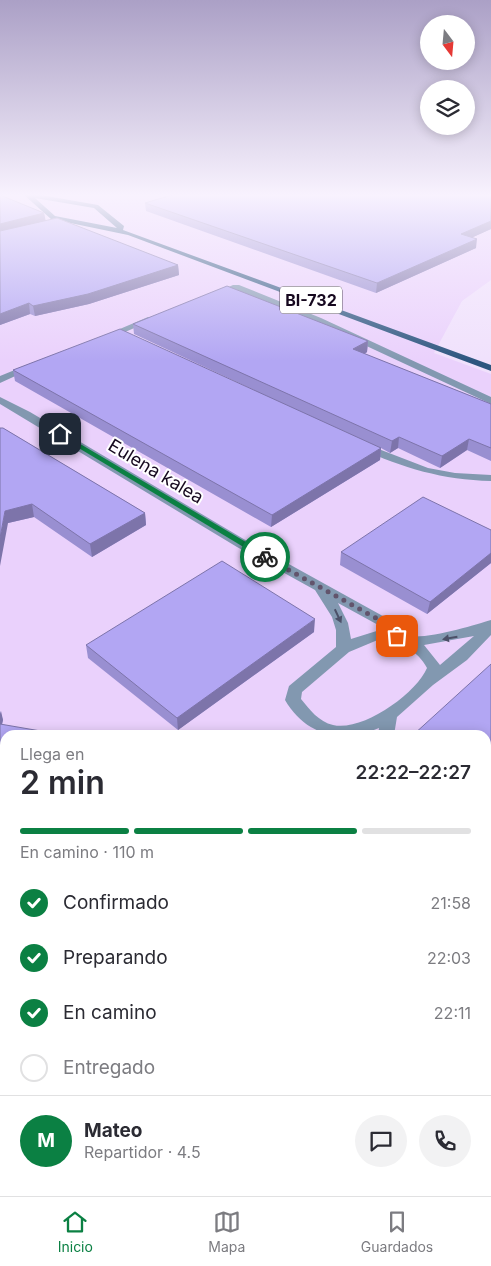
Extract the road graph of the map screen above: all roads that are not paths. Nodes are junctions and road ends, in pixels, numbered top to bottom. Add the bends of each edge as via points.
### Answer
1 (175, 250) edge
2 (209, 297) edge
3 (163, 314) edge
4 (117, 332) junction
5 (131, 338) edge
6 (99, 339) edge
7 (36, 365) edge
8 (491, 368) edge
9 (3, 378) edge
10 (0, 400) edge
11 (491, 401) edge
12 (0, 410) edge
13 (26, 414) junction
14 (355, 442) edge
15 (491, 478) edge
16 (320, 588) junction
17 (491, 625) edge
18 (403, 639) junction
19 (342, 648) junction
20 (430, 680) junction
21 (389, 716) junction
22 (326, 730) edge
23 (361, 730) edge
24 (387, 730) edge

1 - 8 main road, BI-732
2 - 11 street via 236,287 318,320
3 - 4 street
4 - 5 street
4 - 6 street
7 - 9 street
10 - 13 street, Eulena kalea
12 - 13 street, Eulena kalea
13 - 16 street, Eulena kalea
14 - 15 street via 431,474
16 - 18 street, Eulena kalea via 385,623
16 -> 19 street via 339,614 344,631
17 -> 18 street via 446,639
17 - 20 street via 455,662
18 - 19 street via 380,634
18 - 20 street, Eulena kalea via 427,654 434,668
19 - 22 street via 292,694 306,718
20 - 21 street
21 - 23 street
21 - 24 street

